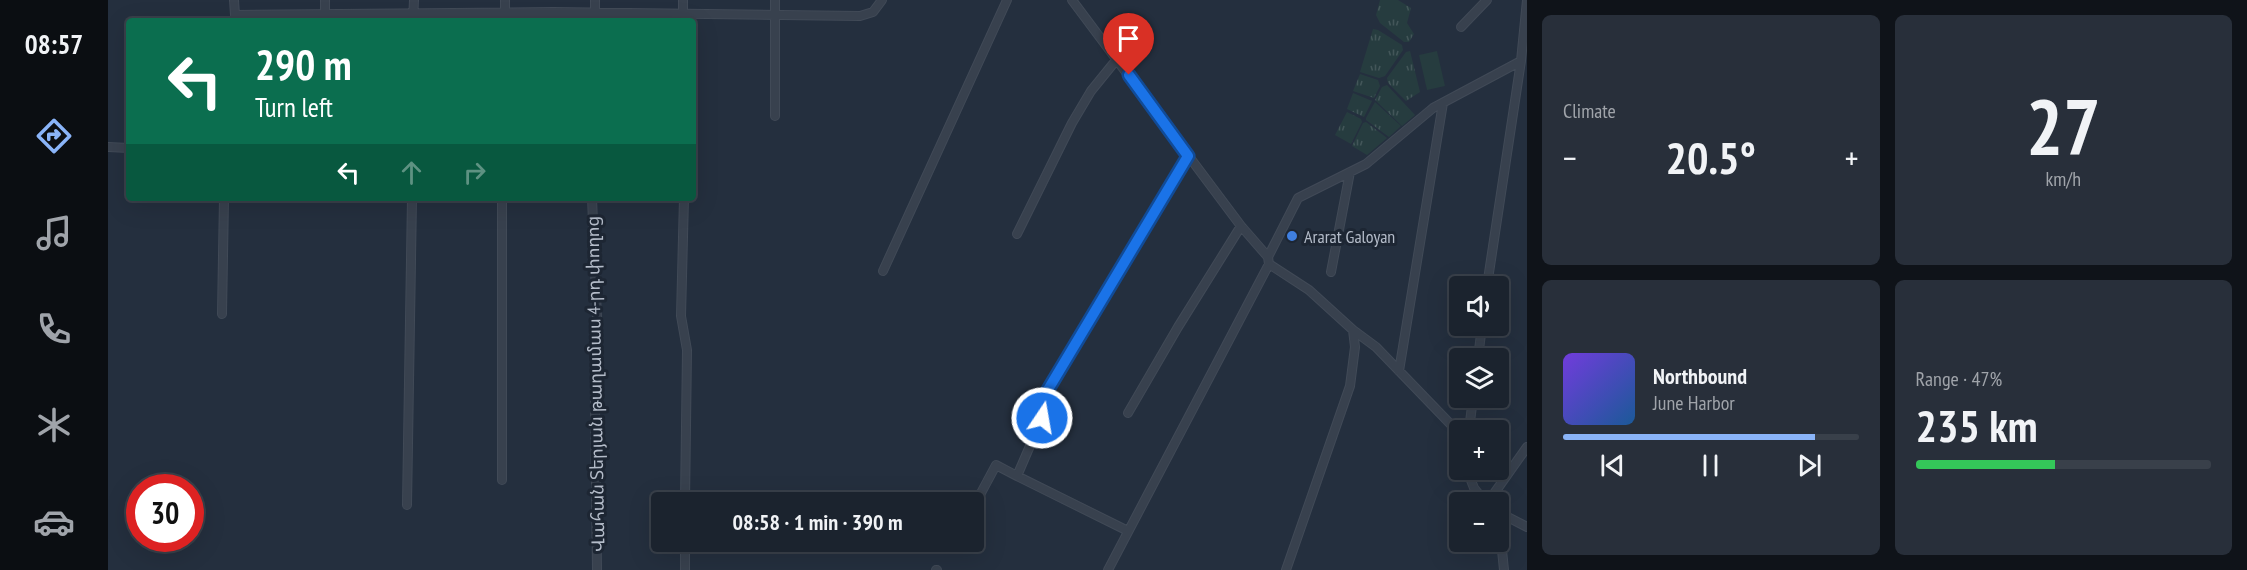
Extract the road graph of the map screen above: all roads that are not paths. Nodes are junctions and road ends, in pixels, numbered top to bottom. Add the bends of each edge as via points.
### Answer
1 (234, 0) edge
2 (325, 0) edge
3 (414, 0) edge
4 (506, 0) edge
5 (595, 0) edge
6 (683, 0) edge
7 (775, 0) edge
8 (882, 0) edge
9 (1007, 0) edge
10 (1072, 0) edge
11 (1487, 0) edge
12 (1527, 0) edge
13 (1527, 12) edge
14 (775, 16) junction
15 (242, 17) edge
16 (325, 17) edge
17 (413, 17) edge
18 (505, 17) edge
19 (595, 17) edge
20 (683, 17) edge
21 (1461, 27) dead end
22 (1117, 59) junction
23 (1521, 60) junction
24 (1443, 103) junction
25 (775, 116) dead end
26 (108, 147) edge
27 (126, 148) edge
28 (1188, 156) junction
29 (1350, 172) junction
30 (224, 201) edge
31 (411, 201) edge
32 (502, 201) edge
33 (592, 201) edge
34 (684, 201) edge
35 (1241, 226) junction
36 (1017, 234) dead end
37 (1268, 260) junction
38 (884, 271) dead end
39 (1331, 272) dead end
40 (1489, 276) edge
41 (222, 314) dead end
42 (1353, 330) junction
43 (1399, 371) junction
44 (1128, 413) dead end
45 (1449, 423) edge
46 (1527, 447) edge
47 (1017, 476) junction
48 (501, 480) dead end
49 (685, 492) edge
50 (982, 492) edge
51 (1493, 492) edge
52 (407, 505) dead end
53 (1509, 518) edge
54 (1527, 527) edge
55 (1128, 531) junction
56 (685, 552) edge
57 (1502, 552) edge
58 (597, 570) edge
59 (685, 570) edge
60 (1108, 570) edge
61 (1286, 570) edge
62 (1504, 570) edge

1 - 15 street
2 - 16 street
3 - 17 street
4 - 18 street
5 - 19 street
6 - 20 street
7 - 14 street
8 - 14 street via 873,12 860,16
9 - 38 street
10 - 22 street
11 - 21 street
12 - 13 street
13 - 23 street
14 - 20 street
14 - 25 street
15 - 16 street
16 - 17 street
17 - 18 street
18 - 19 street
19 - 20 street
22 - 28 street
22 - 36 street via 1072,123
23 - 24 street
23 - 40 street
24 - 29 street via 1366,164
24 - 43 street
26 - 27 street
28 - 35 street
28 - 47 street via 1043,398 1042,418
29 - 37 street via 1298,198
29 - 39 street
30 - 41 street
31 - 52 street
32 - 48 street
33 - 58 street, Վահան Տերյան թաղամաս 4-րդ փողոց via 597,318
34 - 49 street via 681,316 687,350
35 - 37 street
35 - 44 street
37 - 42 street
37 - 55 street
42 - 43 street
42 - 61 street via 1350,386
43 - 45 street
46 - 51 street
47 - 50 street via 996,465
47 - 55 street
53 - 54 street
55 - 60 street
56 - 59 street
57 - 62 street

